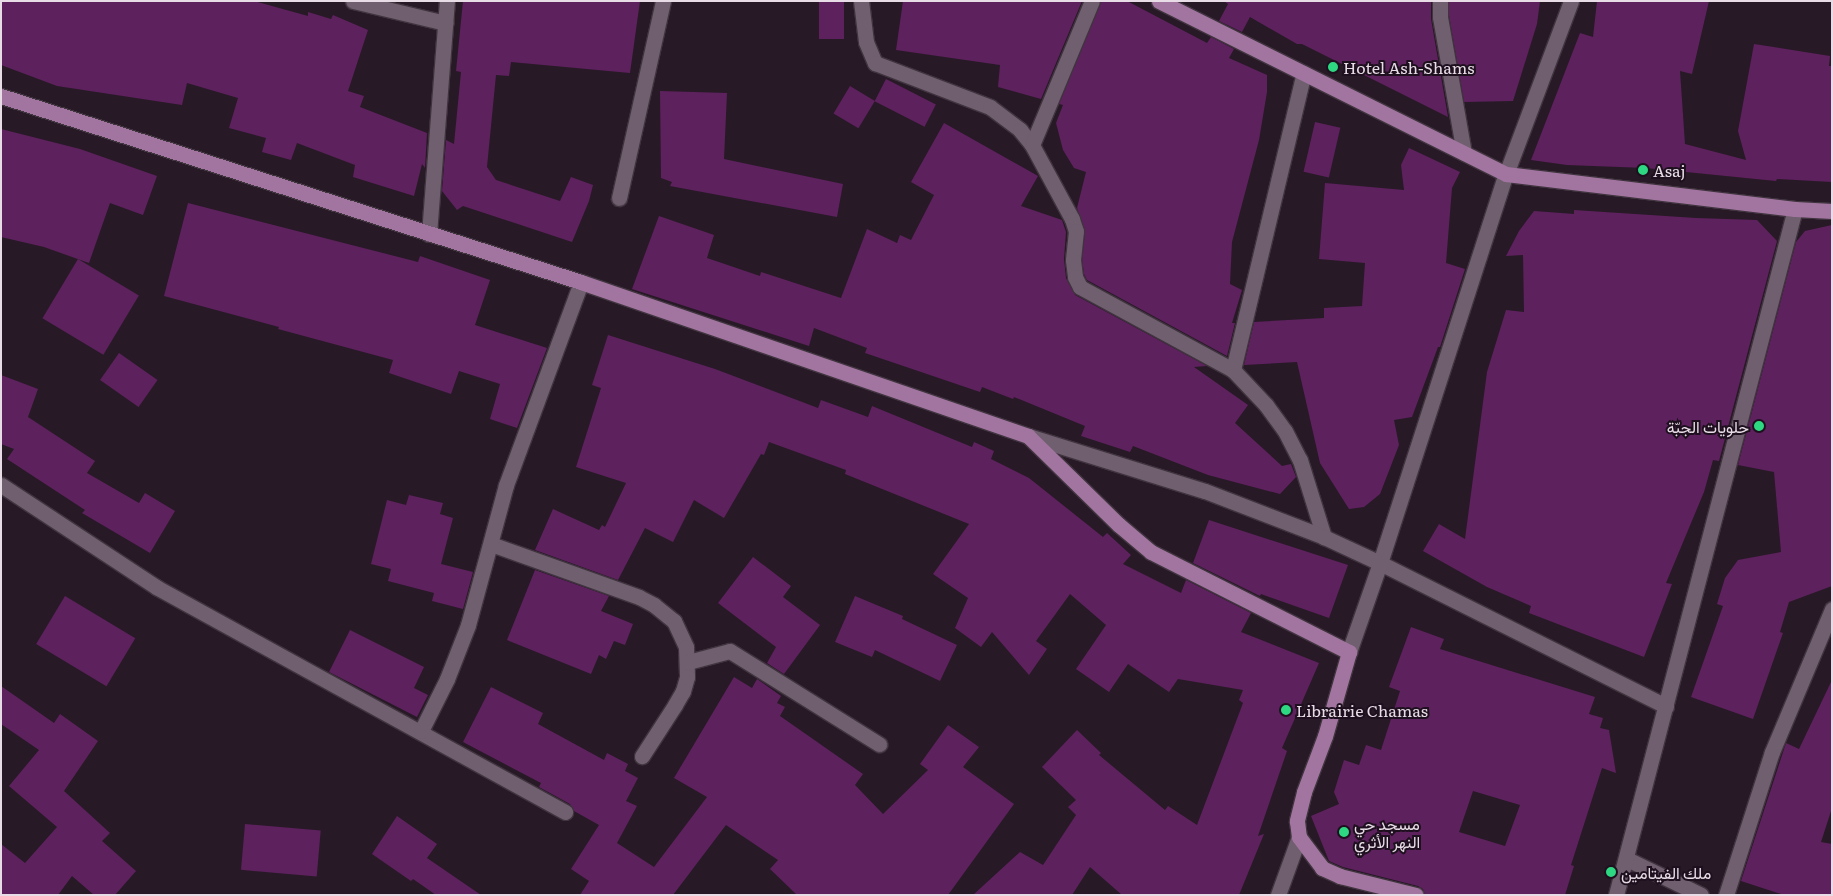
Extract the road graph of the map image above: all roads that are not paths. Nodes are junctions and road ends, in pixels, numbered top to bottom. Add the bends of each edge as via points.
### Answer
1 (353, 1) edge
2 (447, 1) edge
3 (663, 1) edge
4 (861, 1) edge
5 (1092, 1) edge
6 (1159, 1) edge
7 (1440, 1) edge
8 (1572, 1) edge
9 (446, 23) junction
10 (1304, 73) junction
11 (1, 96) edge
12 (1032, 145) junction
13 (1464, 153) junction
14 (1506, 174) junction
15 (618, 198) dead end
16 (1795, 209) junction
17 (1832, 211) edge
18 (429, 234) junction
19 (580, 282) junction
20 (1233, 370) junction
21 (1028, 436) junction
22 (1, 484) edge
23 (1324, 537) junction
24 (491, 544) junction
25 (1380, 563) junction
26 (1832, 609) edge
27 (1349, 652) junction
28 (688, 662) junction
29 (1666, 706) junction
30 (422, 731) junction
31 (879, 744) dead end
32 (642, 756) dead end
33 (565, 812) dead end
34 (1299, 837) junction
35 (1627, 859) junction
36 (1278, 895) edge
37 (1416, 895) edge
38 (1616, 895) edge
39 (1701, 895) edge
40 (1726, 895) edge

1 - 9 street
2 - 9 street
3 - 15 street
4 - 12 street via 866,42 876,62 990,107 1020,130
5 - 12 street
6 - 10 main road
7 - 13 street
8 - 14 street
9 - 18 street
10 - 13 main road
10 - 20 street
11 - 18 main road
12 - 20 street via 1076,231 1073,260 1080,287
13 - 14 main road
14 - 16 main road
14 - 25 street
16 - 17 main road
16 - 29 street
18 - 19 main road
19 - 21 main road
19 - 24 street via 506,485
20 - 23 street via 1285,431 1300,460
21 - 23 street via 1204,491
21 - 27 main road via 1151,552
22 - 30 street via 156,587
23 - 25 street
24 - 28 street via 654,604 674,621 681,632
24 - 30 street via 468,625
25 - 27 street
25 - 29 street
26 - 40 street via 1772,752
27 - 34 main road via 1325,736 1304,792 1297,821
28 - 31 street via 730,651
28 - 32 street via 683,692
29 - 35 street
30 - 33 street
34 - 36 street
34 - 37 main road via 1322,868 1340,876
35 - 38 street
35 - 39 street

